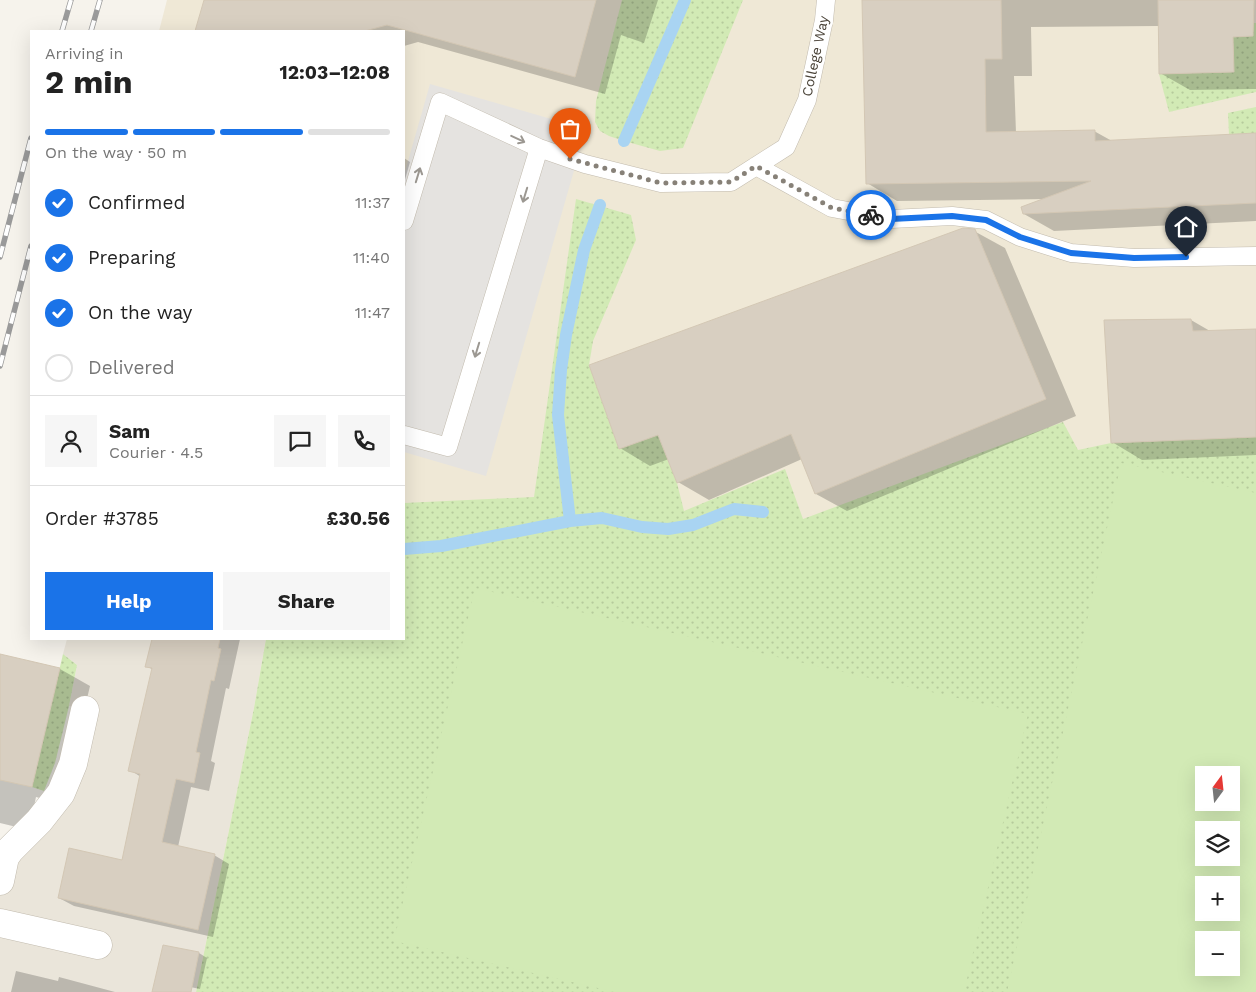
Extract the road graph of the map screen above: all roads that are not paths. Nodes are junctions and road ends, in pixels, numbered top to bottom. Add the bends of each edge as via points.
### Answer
1 (826, 0) edge
2 (539, 148) junction
3 (756, 166) junction
4 (405, 218) edge
5 (1256, 256) edge
6 (405, 435) edge
7 (85, 710) dead end
8 (0, 881) edge
9 (0, 923) edge
10 (98, 945) dead end

1 - 3 lane, College Way via 807,100 786,147
2 - 3 lane, College Way via 585,164 661,183 731,182
4 -> 2 lane, College Way via 440,102
2 -> 6 lane via 448,447
3 - 5 lane via 832,208 891,219 952,216 986,220 1020,237 1071,253 1134,258
7 - 8 street via 73,764 60,794 5,857
9 - 10 street

